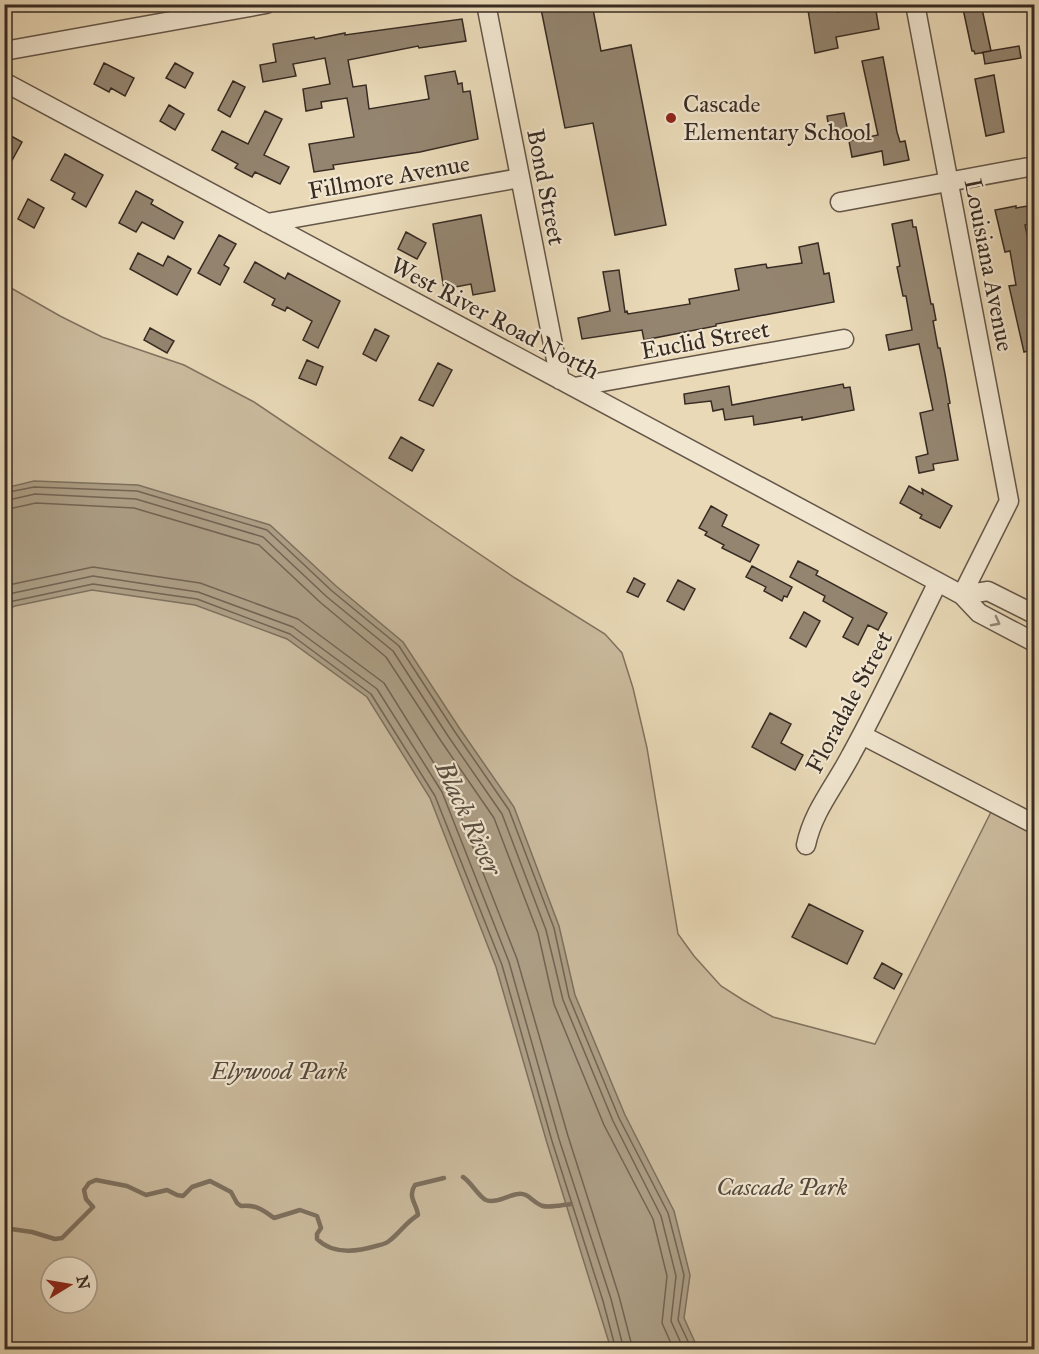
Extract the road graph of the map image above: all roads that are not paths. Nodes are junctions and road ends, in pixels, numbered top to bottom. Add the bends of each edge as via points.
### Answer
1 (266, 4) edge
2 (486, 4) edge
3 (915, 4) edge
4 (4, 51) edge
5 (4, 82) edge
6 (1035, 166) edge
7 (520, 178) junction
8 (949, 182) junction
9 (840, 202) dead end
10 (267, 223) junction
11 (844, 339) dead end
12 (567, 384) junction
13 (939, 582) junction
14 (962, 595) junction
15 (1035, 614) edge
16 (1035, 642) edge
17 (862, 735) junction
18 (1035, 824) edge
19 (806, 845) dead end

1 - 4 street
2 - 7 street, Bond Street
3 - 8 street, Louisiana Avenue
5 - 10 street, West River Road North
6 - 8 street
7 - 10 street, Fillmore Avenue
7 - 12 street, Bond Street
8 - 9 street
8 - 14 street, Louisiana Avenue via 1009,501
10 - 12 street, West River Road North
11 - 12 street, Euclid Street
12 - 13 street, West River Road North
13 - 14 street, West River Road North
13 - 17 street, Floradale Street
14 - 15 street via 988,591
14 -> 16 street, West River Road North via 979,613
17 - 18 street
17 - 19 street, Floradale Street via 816,815

